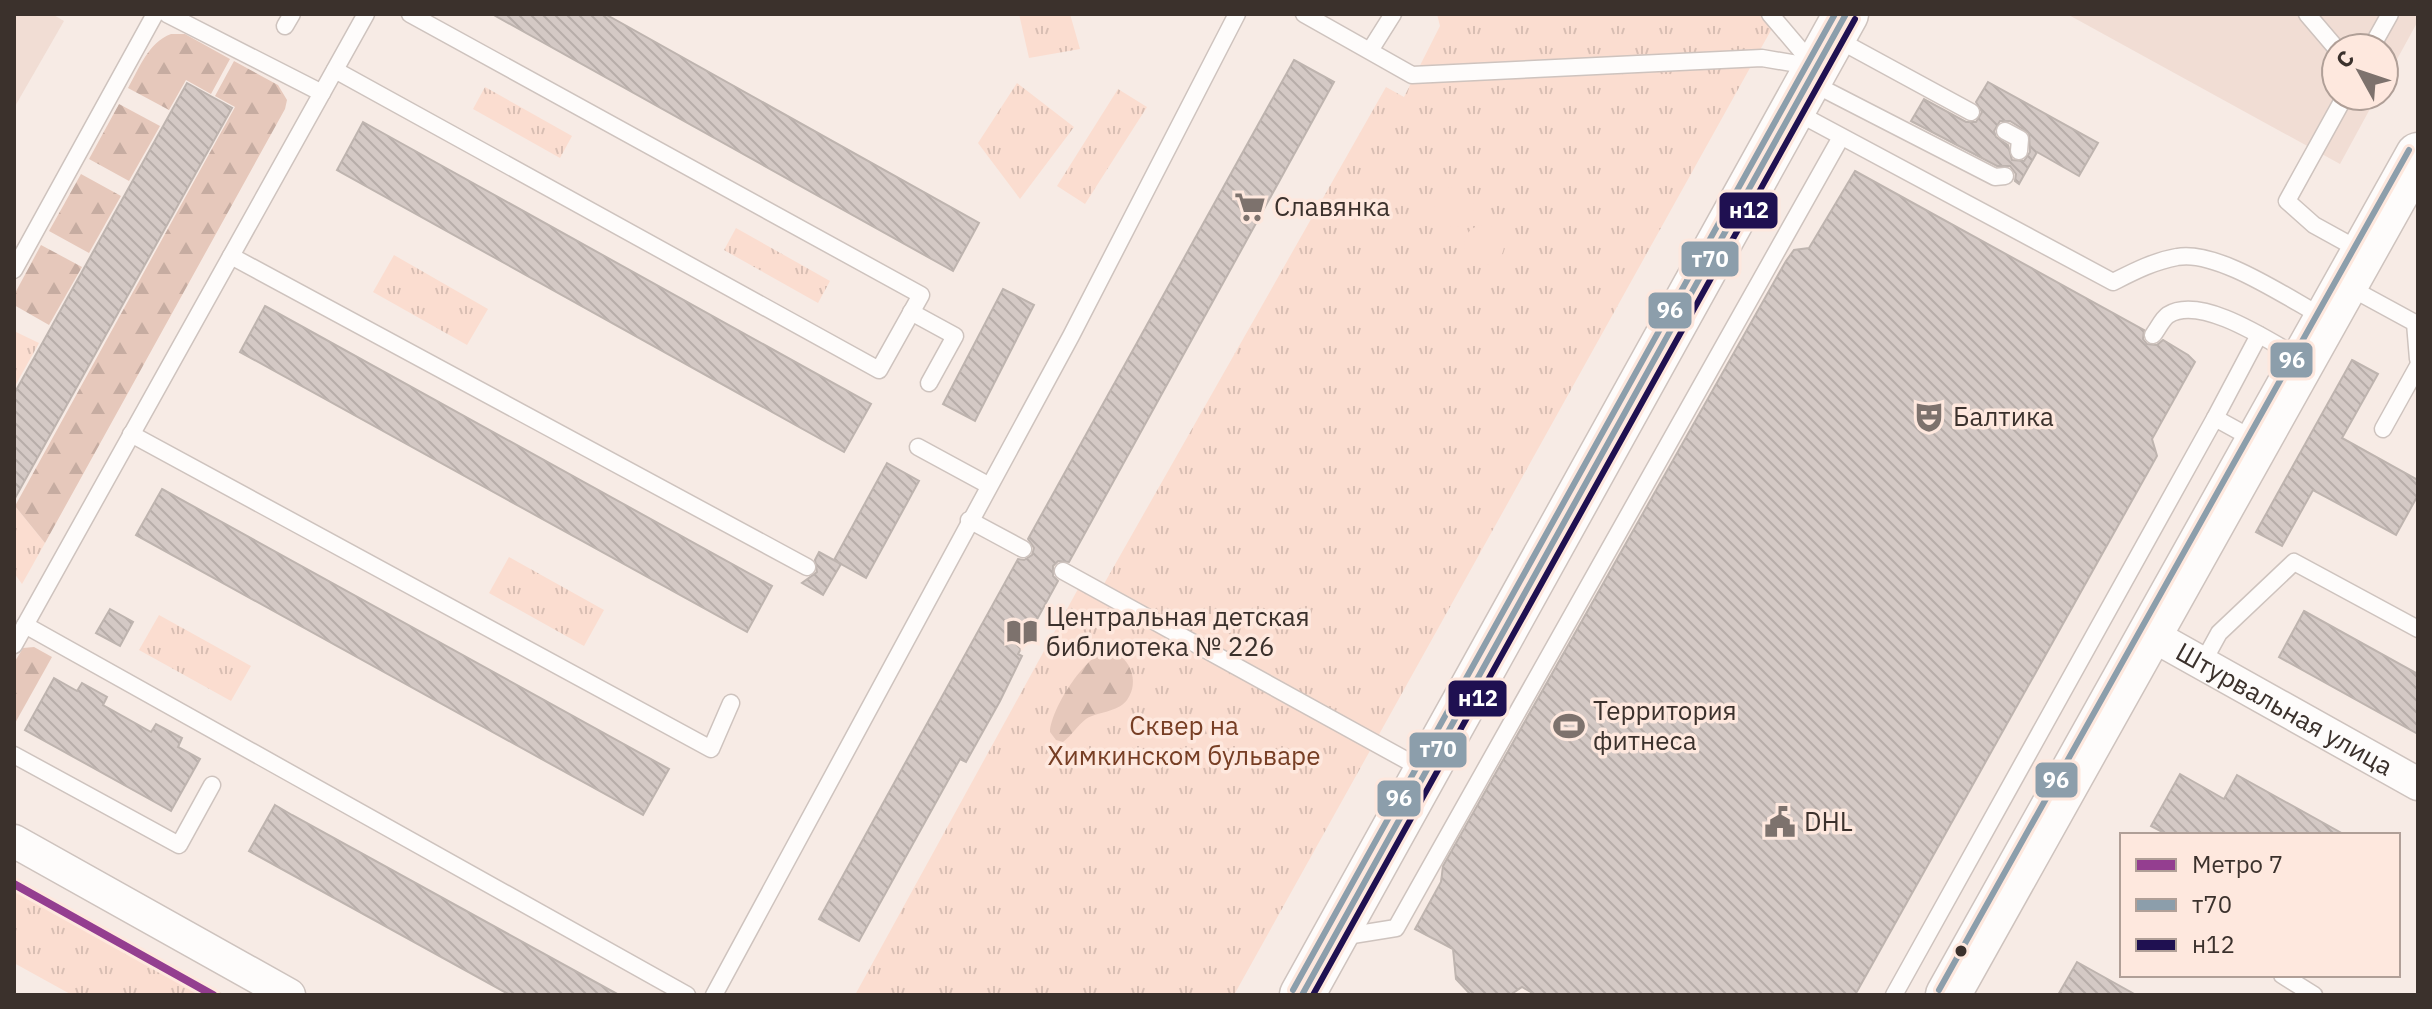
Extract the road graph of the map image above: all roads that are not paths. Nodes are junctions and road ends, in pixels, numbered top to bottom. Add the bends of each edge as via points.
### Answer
1 (155, 14) edge
2 (167, 14) edge
3 (366, 14) edge
4 (410, 14) edge
5 (1237, 14) edge
6 (1304, 14) edge
7 (1393, 14) edge
8 (1770, 14) edge
9 (2307, 14) edge
10 (2390, 14) edge
11 (2322, 32) edge
12 (2380, 32) edge
13 (1371, 49) junction
14 (1820, 62) edge
15 (335, 70) junction
16 (322, 93) junction
17 (1971, 112) dead end
18 (2336, 112) edge
19 (2005, 131) dead end
20 (1840, 139) junction
21 (2019, 151) dead end
22 (2418, 155) edge
23 (2005, 176) dead end
24 (231, 256) junction
25 (14, 270) edge
26 (2345, 286) junction
27 (911, 312) junction
28 (2153, 335) dead end
29 (2259, 335) junction
30 (2418, 359) edge
31 (2304, 360) junction
32 (2418, 366) edge
33 (929, 383) dead end
34 (2215, 418) junction
35 (2383, 429) dead end
36 (131, 434) junction
37 (2258, 441) junction
38 (918, 447) dead end
39 (988, 485) junction
40 (969, 520) junction
41 (1023, 549) dead end
42 (807, 567) dead end
43 (1063, 571) dead end
44 (25, 625) junction
45 (2418, 629) edge
46 (2150, 634) junction
47 (14, 645) edge
48 (2202, 664) junction
49 (731, 703) dead end
50 (14, 755) edge
51 (1426, 771) junction
52 (2418, 784) edge
53 (212, 785) dead end
54 (14, 841) edge
55 (1333, 938) junction
56 (2285, 977) edge
57 (289, 995) edge
58 (687, 995) edge
59 (714, 995) edge
60 (1302, 995) edge
61 (1894, 995) edge
62 (1948, 995) edge
63 (2314, 995) edge

1 - 25 lane
2 - 16 lane
3 - 15 lane
4 - 27 lane via 921,295
5 - 39 lane
6 - 13 lane
7 - 13 lane
8 - 14 lane
9 - 11 lane
10 - 12 lane
13 - 14 lane via 1412,75 1762,58
14 - 17 lane
14 - 20 lane
14 - 23 lane via 1995,177
14 - 51 main road
15 - 16 lane
15 - 27 lane via 879,370
16 - 24 lane
18 - 26 lane via 2287,201 2314,225
19 - 21 lane via 2020,139
20 - 26 lane via 2113,282 2180,256
20 - 55 lane via 1396,928
22 - 26 main road
24 - 36 lane
24 - 42 lane
26 - 30 lane via 2415,323
26 - 31 main road
27 - 33 lane via 955,336
28 - 29 lane via 2167,316 2185,309 2205,310
29 - 31 lane
29 - 34 lane
31 - 37 main road
32 - 35 lane
34 - 37 lane
34 - 61 lane
36 - 44 lane
36 - 49 lane via 711,749
37 - 46 main road
38 - 39 lane
39 - 40 lane
40 - 41 lane
40 - 59 lane
43 - 51 lane
44 - 47 lane
44 - 58 lane
45 - 48 lane via 2294,562 2219,633
46 - 48 street, Штурвальная улица
46 - 62 main road
48 - 52 street, Штурвальная улица
50 - 53 lane via 179,845
51 - 55 main road
54 - 57 street
55 - 60 main road
56 - 63 lane

